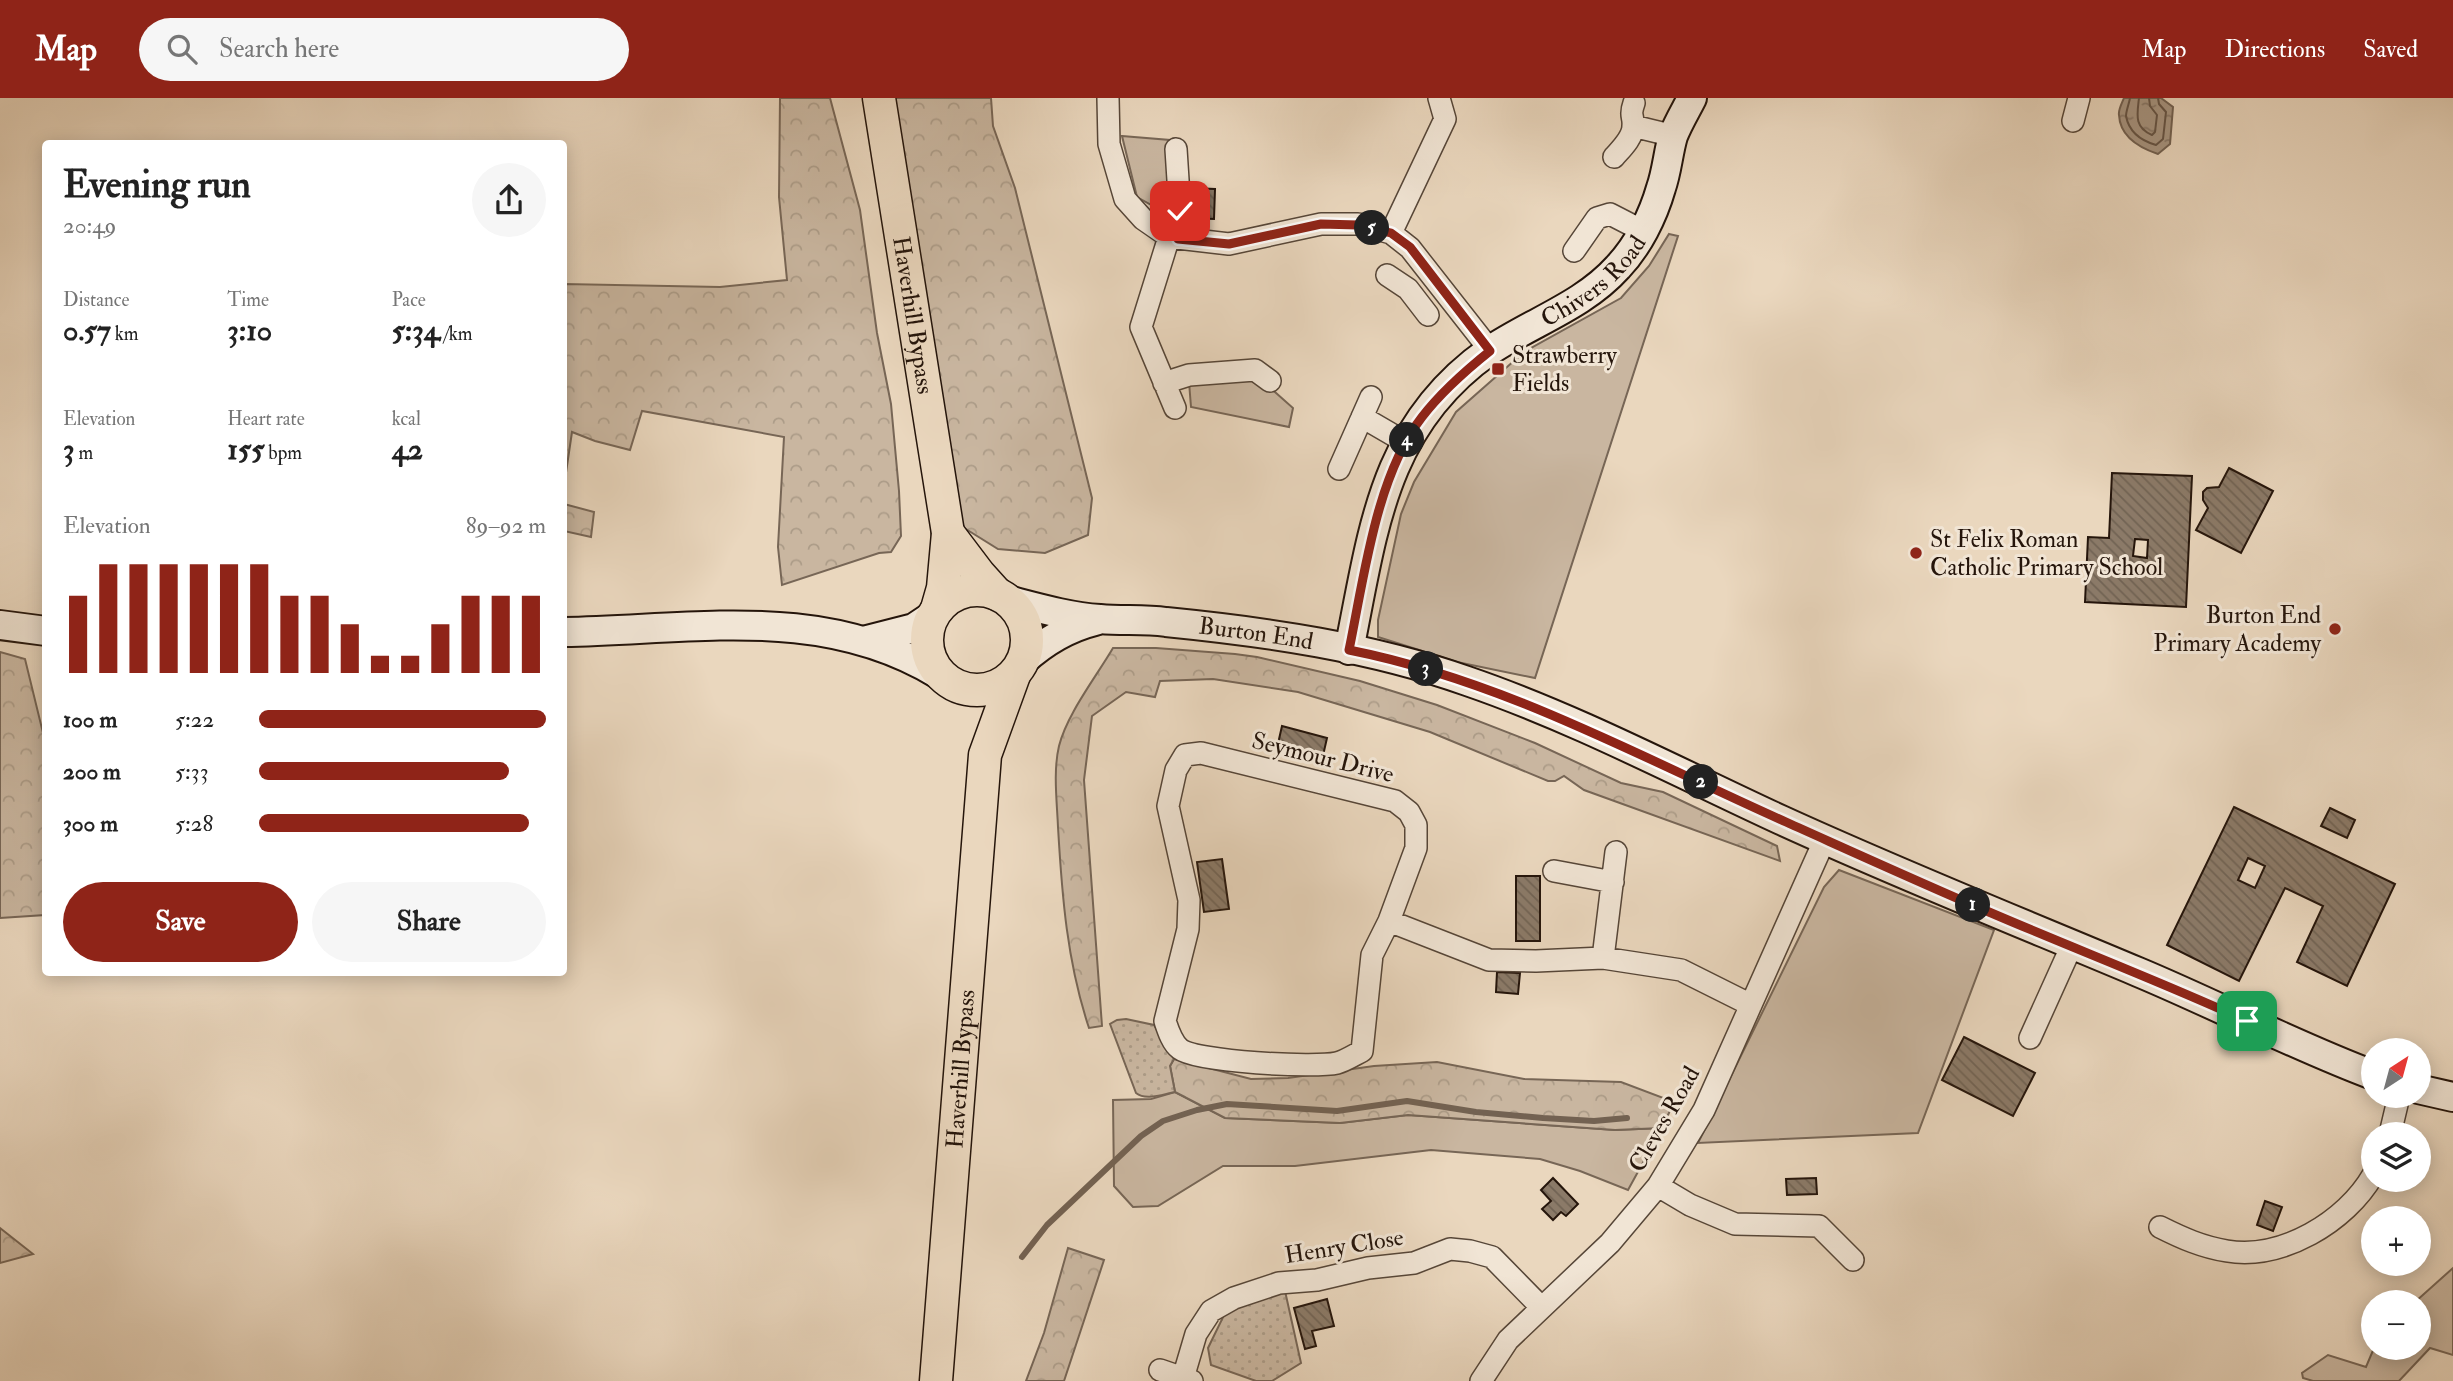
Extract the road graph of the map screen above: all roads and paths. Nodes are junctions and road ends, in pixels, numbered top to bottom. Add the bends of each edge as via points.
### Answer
1 (880, 98) edge
2 (1108, 98) edge
3 (1439, 98) edge
4 (1692, 98) edge
5 (2079, 98) edge
6 (1633, 103) dead end
7 (2073, 121) dead end
8 (1633, 126) junction
9 (1674, 136) junction
10 (1176, 149) dead end
11 (1614, 157) dead end
12 (1643, 231) junction
13 (1391, 233) junction
14 (1174, 238) junction
15 (1574, 251) dead end
16 (1429, 272) junction
17 (1387, 275) dead end
18 (1408, 289) junction
19 (1428, 315) dead end
20 (1490, 351) junction
21 (1270, 381) dead end
22 (1164, 383) junction
23 (1371, 397) dead end
24 (1175, 408) dead end
25 (1362, 417) junction
26 (1405, 442) junction
27 (1339, 469) dead end
28 (947, 533) junction
29 (1002, 597) junction
30 (934, 613) junction
31 (1102, 619) junction
32 (0, 625) edge
33 (42, 630) edge
34 (567, 632) edge
35 (867, 640) junction
36 (1349, 650) junction
37 (1019, 668) junction
38 (947, 680) junction
39 (985, 755) junction
40 (1825, 839) junction
41 (1616, 852) dead end
42 (1554, 871) dead end
43 (1613, 882) junction
44 (1389, 921) junction
45 (2072, 945) junction
46 (1603, 958) junction
47 (1751, 1005) junction
48 (2030, 1038) dead end
49 (2361, 1070) edge
50 (2431, 1092) edge
51 (2453, 1097) edge
52 (1658, 1186) junction
53 (2361, 1190) edge
54 (2160, 1227) dead end
55 (1853, 1260) dead end
56 (1541, 1307) junction
57 (1160, 1370) dead end
58 (1188, 1379) edge
59 (936, 1381) edge
60 (1481, 1381) edge

1 - 28 main road, Haverhill Bypass
2 - 14 street via 1109,144 1125,199 1143,219
3 - 13 street via 1445,119
4 - 9 street, Chivers Road
5 - 7 street
6 - 8 street
8 - 9 street
8 - 11 street
9 - 12 street, Chivers Road via 1661,189
10 - 14 street via 1180,211
12 - 15 street via 1610,214 1597,218
12 - 20 street, Chivers Road via 1603,282
13 - 14 street via 1358,225 1321,224 1229,244
13 - 16 street via 1410,247
14 - 22 street via 1141,327
16 - 18 street
16 - 20 street
17 - 18 street
18 - 19 street
20 - 26 street, Chivers Road via 1457,377
21 - 22 street via 1255,370 1189,375
22 - 24 street
23 - 25 street
25 - 26 street
25 - 27 street
26 - 36 street, Chivers Road via 1374,527
28 - 29 main road, Haverhill Bypass
28 - 30 main road, Haverhill Bypass via 943,588
29 - 30 main road via 981,590 964,591
29 - 31 street, Burton End
29 - 37 main road via 1019,612 1026,627 1027,644
30 - 35 street via 914,628
30 - 38 main road via 927,647 931,662
31 - 36 street, Burton End via 1268,634
31 - 37 street, Burton End via 1055,636
32 - 33 street
34 - 35 street via 768,625
35 - 38 street via 906,655
36 - 40 street, Burton End via 1465,680 1535,707
37 - 38 main road via 1001,685 986,690 969,690
37 - 39 main road, Haverhill Bypass
38 - 39 main road, Haverhill Bypass via 973,714
39 - 59 main road, Haverhill Bypass
40 - 45 street, Burton End
40 - 47 street, Cleves Road
41 - 43 street
42 - 43 street
43 - 46 street
44 - 44 street, Seymour Drive via 1373,955 1362,1051 1337,1063 1257,1063 1205,1058 1181,1050 1165,1021 1188,929 1189,900 1168,806 1176,770 1185,755 1201,753 1395,801 1409,812 1416,825 1416,848
44 - 46 street via 1489,960
45 - 48 street
45 - 49 street, Burton End
46 - 47 street via 1681,970
47 - 52 street, Cleves Road via 1704,1110
50 - 51 street
52 - 55 street via 1735,1224 1819,1226
52 - 56 street, Cleves Road via 1609,1243
53 - 54 street via 2340,1216 2303,1240 2255,1252 2229,1252 2192,1243
56 - 58 street, Henry Close via 1492,1257 1450,1249 1414,1263 1279,1283 1211,1311 1196,1334
56 - 60 street, Cleves Road via 1508,1340
57 - 58 street, Henry Close

